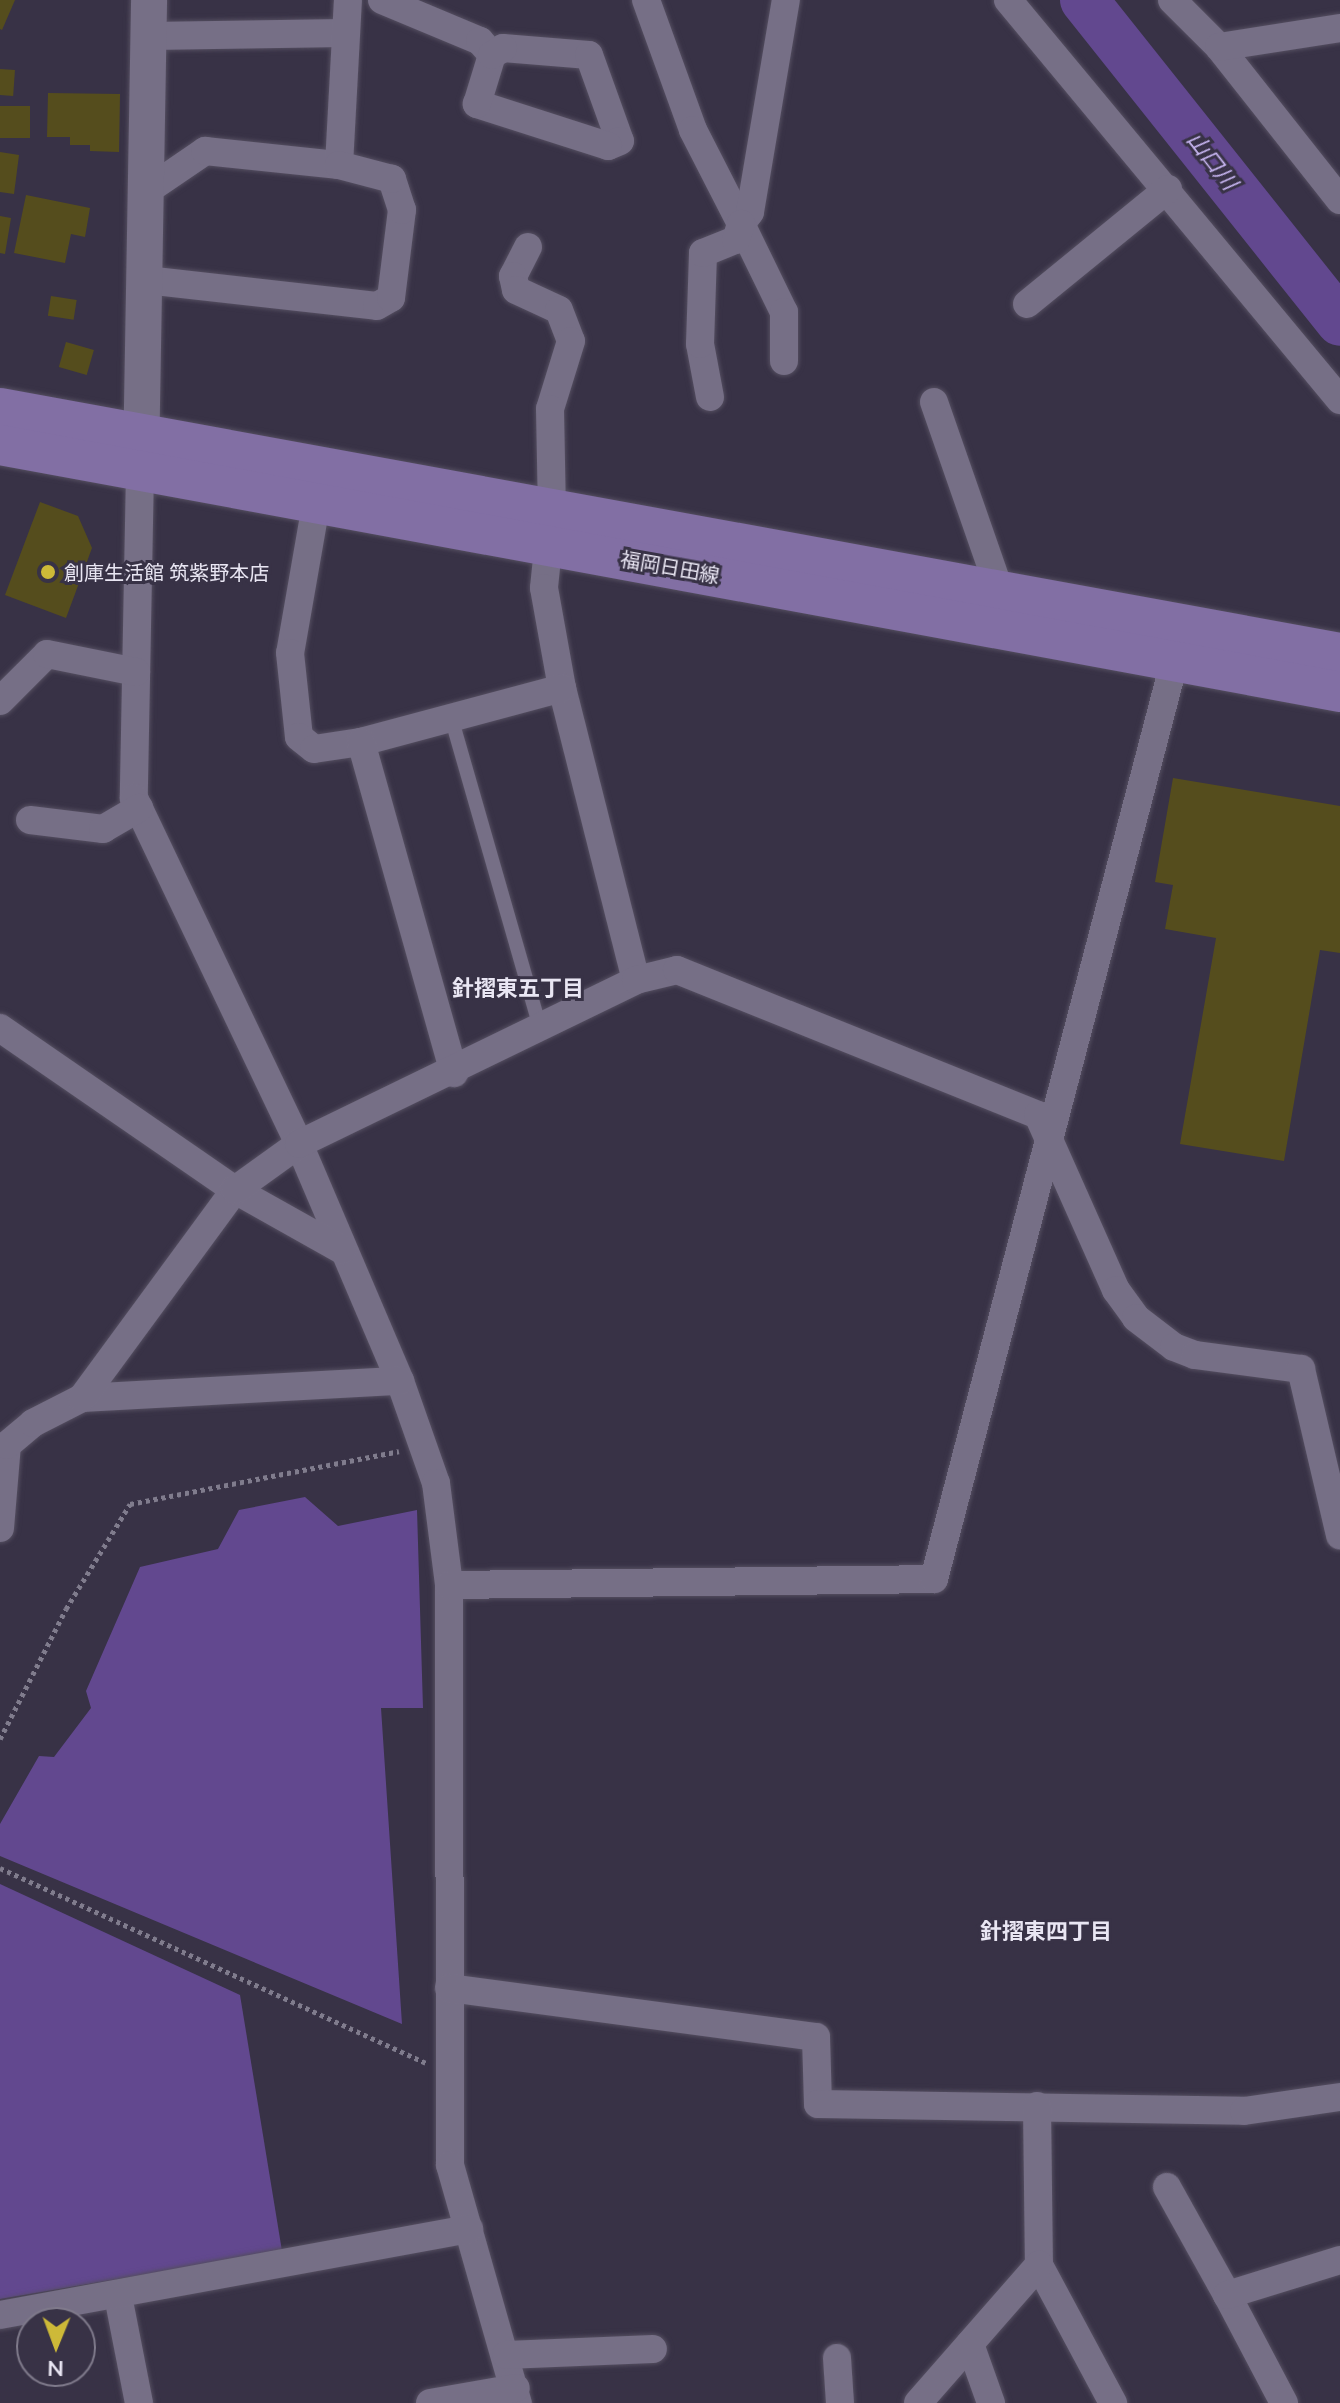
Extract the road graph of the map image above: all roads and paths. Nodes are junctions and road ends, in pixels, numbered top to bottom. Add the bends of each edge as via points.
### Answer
1 (149, 0) edge
2 (348, 0) edge
3 (382, 0) edge
4 (646, 0) edge
5 (786, 0) edge
6 (1008, 0) edge
7 (1172, 0) edge
8 (1340, 28) edge
9 (346, 33) junction
10 (148, 36) junction
11 (1219, 47) junction
12 (492, 55) junction
13 (339, 165) junction
14 (1168, 189) junction
15 (145, 192) junction
16 (1340, 200) edge
17 (741, 224) junction
18 (528, 247) dead end
19 (146, 280) junction
20 (1027, 304) dead end
21 (784, 361) dead end
22 (710, 397) dead end
23 (1340, 400) edge
24 (934, 402) dead end
25 (0, 408) edge
26 (0, 445) edge
27 (141, 453) junction
28 (317, 499) junction
29 (550, 527) junction
30 (997, 609) junction
31 (1179, 642) junction
32 (1340, 653) edge
33 (136, 672) junction
34 (562, 688) junction
35 (1340, 692) edge
36 (0, 701) edge
37 (451, 717) junction
38 (361, 742) junction
39 (139, 808) junction
40 (30, 820) dead end
41 (636, 980) junction
42 (0, 1028) edge
43 (540, 1028) junction
44 (454, 1073) junction
45 (1049, 1136) junction
46 (299, 1144) junction
47 (235, 1190) junction
48 (342, 1250) junction
49 (400, 1381) junction
50 (82, 1398) junction
51 (424, 1447) junction
52 (0, 1528) edge
53 (1340, 1535) edge
54 (449, 1585) junction
55 (0, 1739) edge
56 (0, 1868) edge
57 (449, 1988) junction
58 (447, 2073) junction
59 (1340, 2097) edge
60 (1037, 2106) junction
61 (1167, 2187) dead end
62 (469, 2229) junction
63 (1340, 2260) edge
64 (1039, 2265) junction
65 (1227, 2295) junction
66 (118, 2296) junction
67 (0, 2315) edge
68 (970, 2344) junction
69 (653, 2349) dead end
70 (506, 2355) junction
71 (837, 2358) dead end
72 (517, 2396) edge
73 (139, 2403) edge
74 (430, 2403) edge
75 (840, 2403) edge
76 (918, 2403) edge
77 (991, 2403) edge
78 (1113, 2403) edge
79 (1284, 2403) edge

1 - 10 street
2 - 9 street
3 - 12 street via 480,41
4 - 17 street via 693,130
5 - 17 street via 750,212
6 - 14 street
7 - 11 street
8 - 11 street
9 - 10 street
9 - 13 street
10 - 15 street
11 - 16 street
12 - 12 street via 477,104 608,146 620,141 589,55 503,48
13 - 15 street via 205,151
13 - 19 street via 392,179 402,210 391,298 377,306
14 - 20 street
14 - 23 street
15 - 19 street
17 - 21 street via 784,312
17 - 22 street via 736,240 703,253 700,344
18 - 29 street via 513,276 516,290 559,310 571,341 550,409
19 - 27 street
24 - 30 street
25 - 27 main road, 福岡日田線
26 - 27 main road, 福岡日田線
27 - 28 main road, 福岡日田線
27 - 29 main road, 福岡日田線
27 - 33 street
28 - 29 main road, 福岡日田線
28 - 38 street via 290,653 299,737 314,749
29 - 30 main road, 福岡日田線
29 - 34 street via 544,588
30 - 31 main road, 福岡日田線
31 - 32 main road, 福岡日田線
31 - 35 main road, 福岡日田線
31 - 45 street
33 - 36 street via 47,654
33 - 39 street via 134,798
34 - 37 street
34 - 41 street
37 - 38 street
37 - 43 lane
38 - 44 street
39 - 40 street via 103,829
39 - 46 street
41 - 43 street
41 - 45 street via 677,970 1038,1115
42 - 47 street
43 - 44 street
44 - 46 street
45 - 53 street via 1116,1290 1144,1326 1195,1355 1301,1369
45 - 54 street via 934,1579
46 - 47 street
46 - 48 street
47 - 48 street
47 - 50 street
48 - 49 street
49 - 50 street
49 - 51 street
50 - 52 street via 33,1423 7,1445
51 - 54 street via 436,1483
51 - 55 path via 130,1504 66,1609
54 - 57 street
56 - 58 path
57 - 58 street
57 - 60 street via 816,2037 818,2104
58 - 62 street via 450,2165
59 - 60 street via 1244,2111
60 - 64 street
61 - 65 street
62 - 66 street
62 - 70 street
63 - 65 street
64 - 68 street
64 - 78 street
65 - 79 street
66 - 67 street
66 - 73 street
68 - 76 street
68 - 77 street
69 - 70 street
70 - 72 street
71 - 75 street
72 - 74 street

